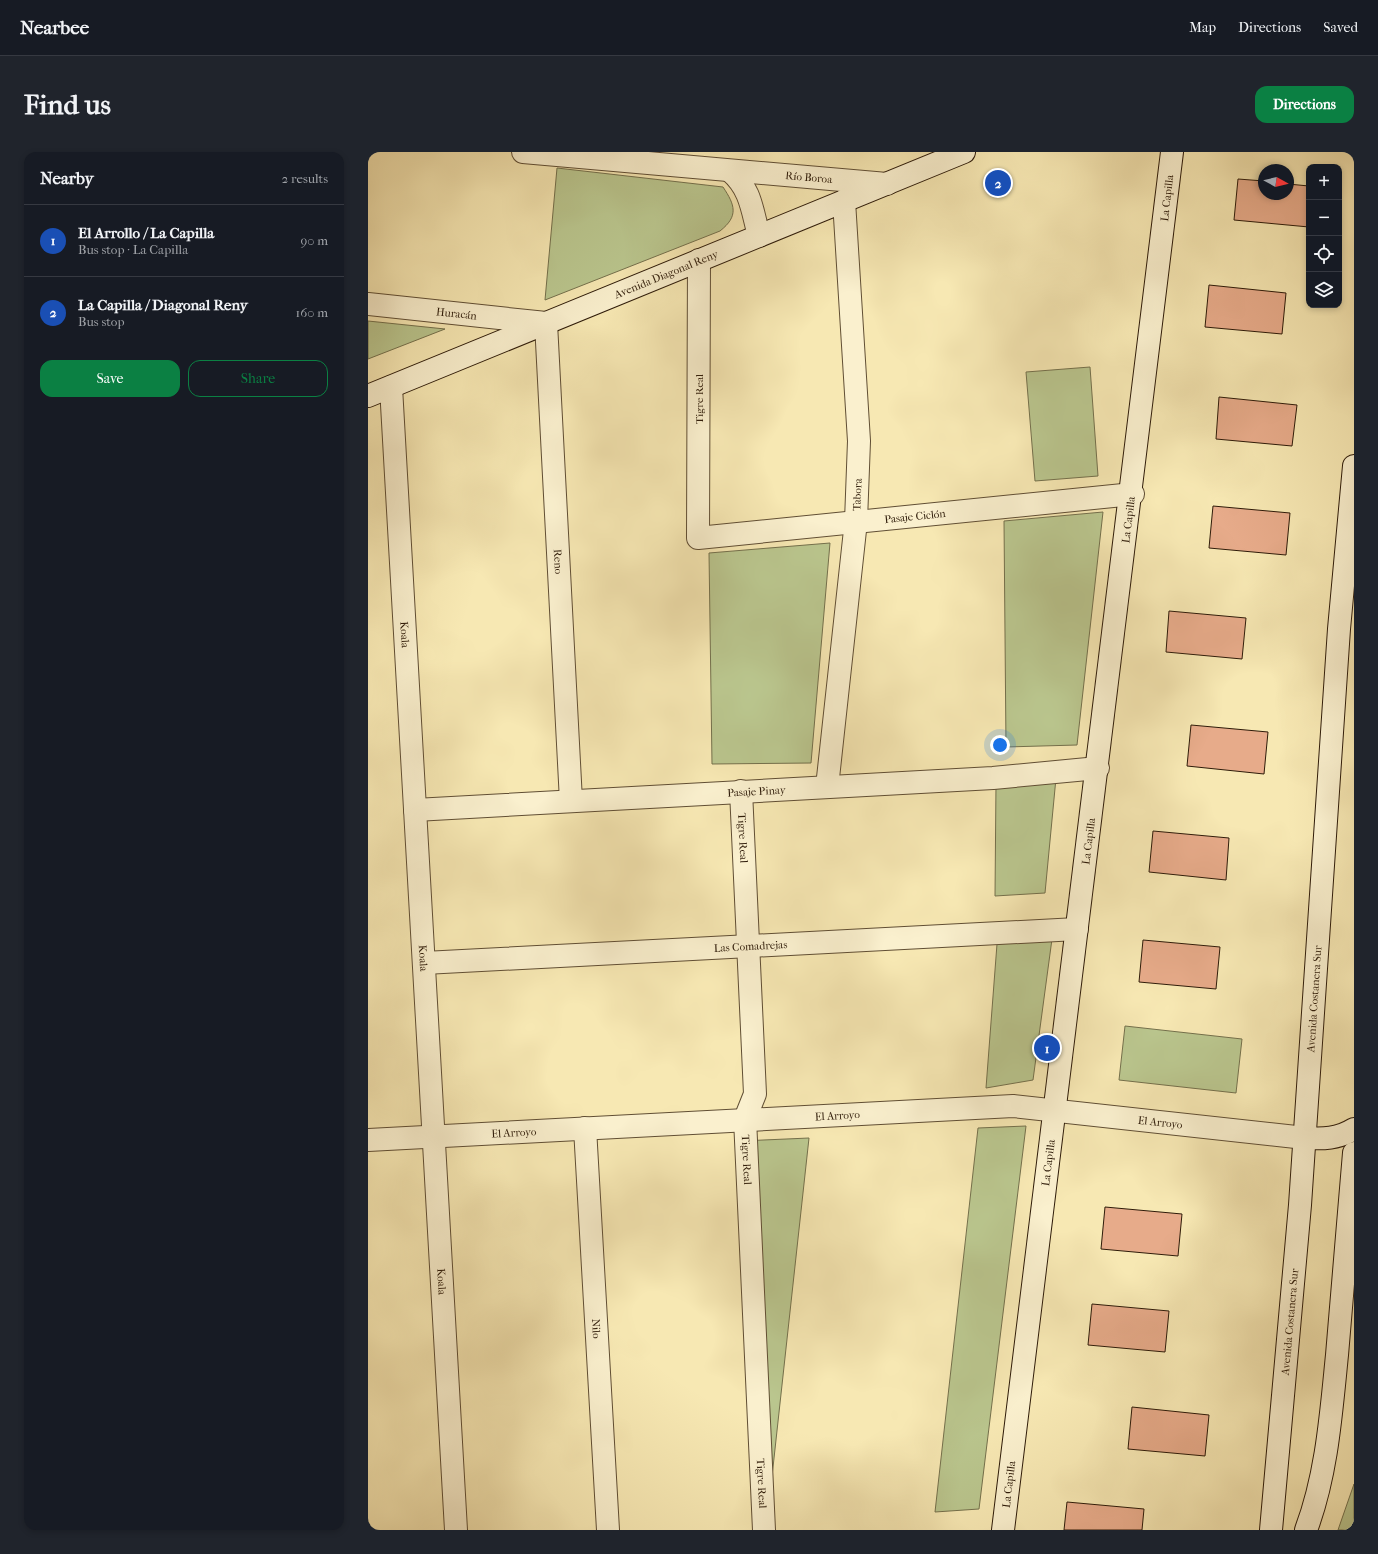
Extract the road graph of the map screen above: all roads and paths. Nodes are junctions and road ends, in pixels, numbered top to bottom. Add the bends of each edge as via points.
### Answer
1 (523, 152) edge
2 (964, 152) edge
3 (1172, 152) edge
4 (730, 171) junction
5 (887, 184) junction
6 (844, 202) junction
7 (758, 236) junction
8 (699, 260) junction
9 (368, 304) edge
10 (546, 323) junction
11 (391, 386) junction
12 (368, 396) edge
13 (1354, 466) edge
14 (1133, 494) junction
15 (856, 521) junction
16 (698, 538) joint
17 (1350, 559) edge
18 (1347, 626) edge
19 (1098, 768) junction
20 (827, 787) junction
21 (741, 791) junction
22 (571, 801) junction
23 (415, 810) junction
24 (1078, 929) junction
25 (750, 946) junction
26 (424, 963) junction
27 (1054, 1109) junction
28 (745, 1119) junction
29 (585, 1128) junction
30 (1354, 1129) edge
31 (433, 1137) junction
32 (1305, 1138) junction
33 (368, 1140) edge
34 (1354, 1153) edge
35 (456, 1530) edge
36 (608, 1530) edge
37 (764, 1530) edge
38 (1003, 1530) edge
39 (1271, 1530) edge
40 (1306, 1530) edge

1 - 4 street, Río Boroa
2 - 5 street, Avenida Diagonal Reny
3 - 14 street, La Capilla
4 - 5 street, Río Boroa
4 - 7 street via 740,180 748,193
5 - 6 street, Avenida Diagonal Reny
6 - 7 street, Avenida Diagonal Reny
6 - 15 street, Tabora via 860,441
7 - 8 street, Avenida Diagonal Reny
8 - 10 street, Avenida Diagonal Reny
8 - 16 street, Tigre Real
9 - 10 street, Huracán
10 - 11 street, Avenida Diagonal Reny
10 - 22 street, Reno
11 - 12 street, Avenida Diagonal Reny
11 - 23 street, Koala
13 - 17 street, Avenida Costanera Sur
14 - 15 street, Pasaje Ciclón
14 - 19 street, La Capilla
15 - 16 street, Pasaje Ciclón
15 - 20 street, Tabora
17 - 18 street, Avenida Costanera Sur
18 - 32 street, Avenida Costanera Sur
19 - 20 street, Pasaje Pinay via 993,778
19 - 24 street, La Capilla
20 - 21 street, Pasaje Pinay
21 - 22 street, Pasaje Pinay
21 - 25 street, Tigre Real
22 - 23 street, Pasaje Pinay
23 - 26 street, Koala
24 - 25 street, Las Comadrejas
24 - 27 street, La Capilla
25 - 26 street, Las Comadrejas
25 - 28 street, Tigre Real via 755,1094
26 - 31 street, Koala
27 - 28 street, El Arroyo via 984,1106
27 - 32 street, El Arroyo
27 - 38 street, La Capilla
28 - 29 street, El Arroyo
28 - 37 street, Tigre Real
29 - 31 street, El Arroyo
29 - 36 street, Nilo
30 - 32 street, El Arroyo via 1329,1139
31 - 33 street, El Arroyo
31 - 35 street, Koala
32 - 39 street, Avenida Costanera Sur
34 - 40 street via 1335,1377 1325,1460

